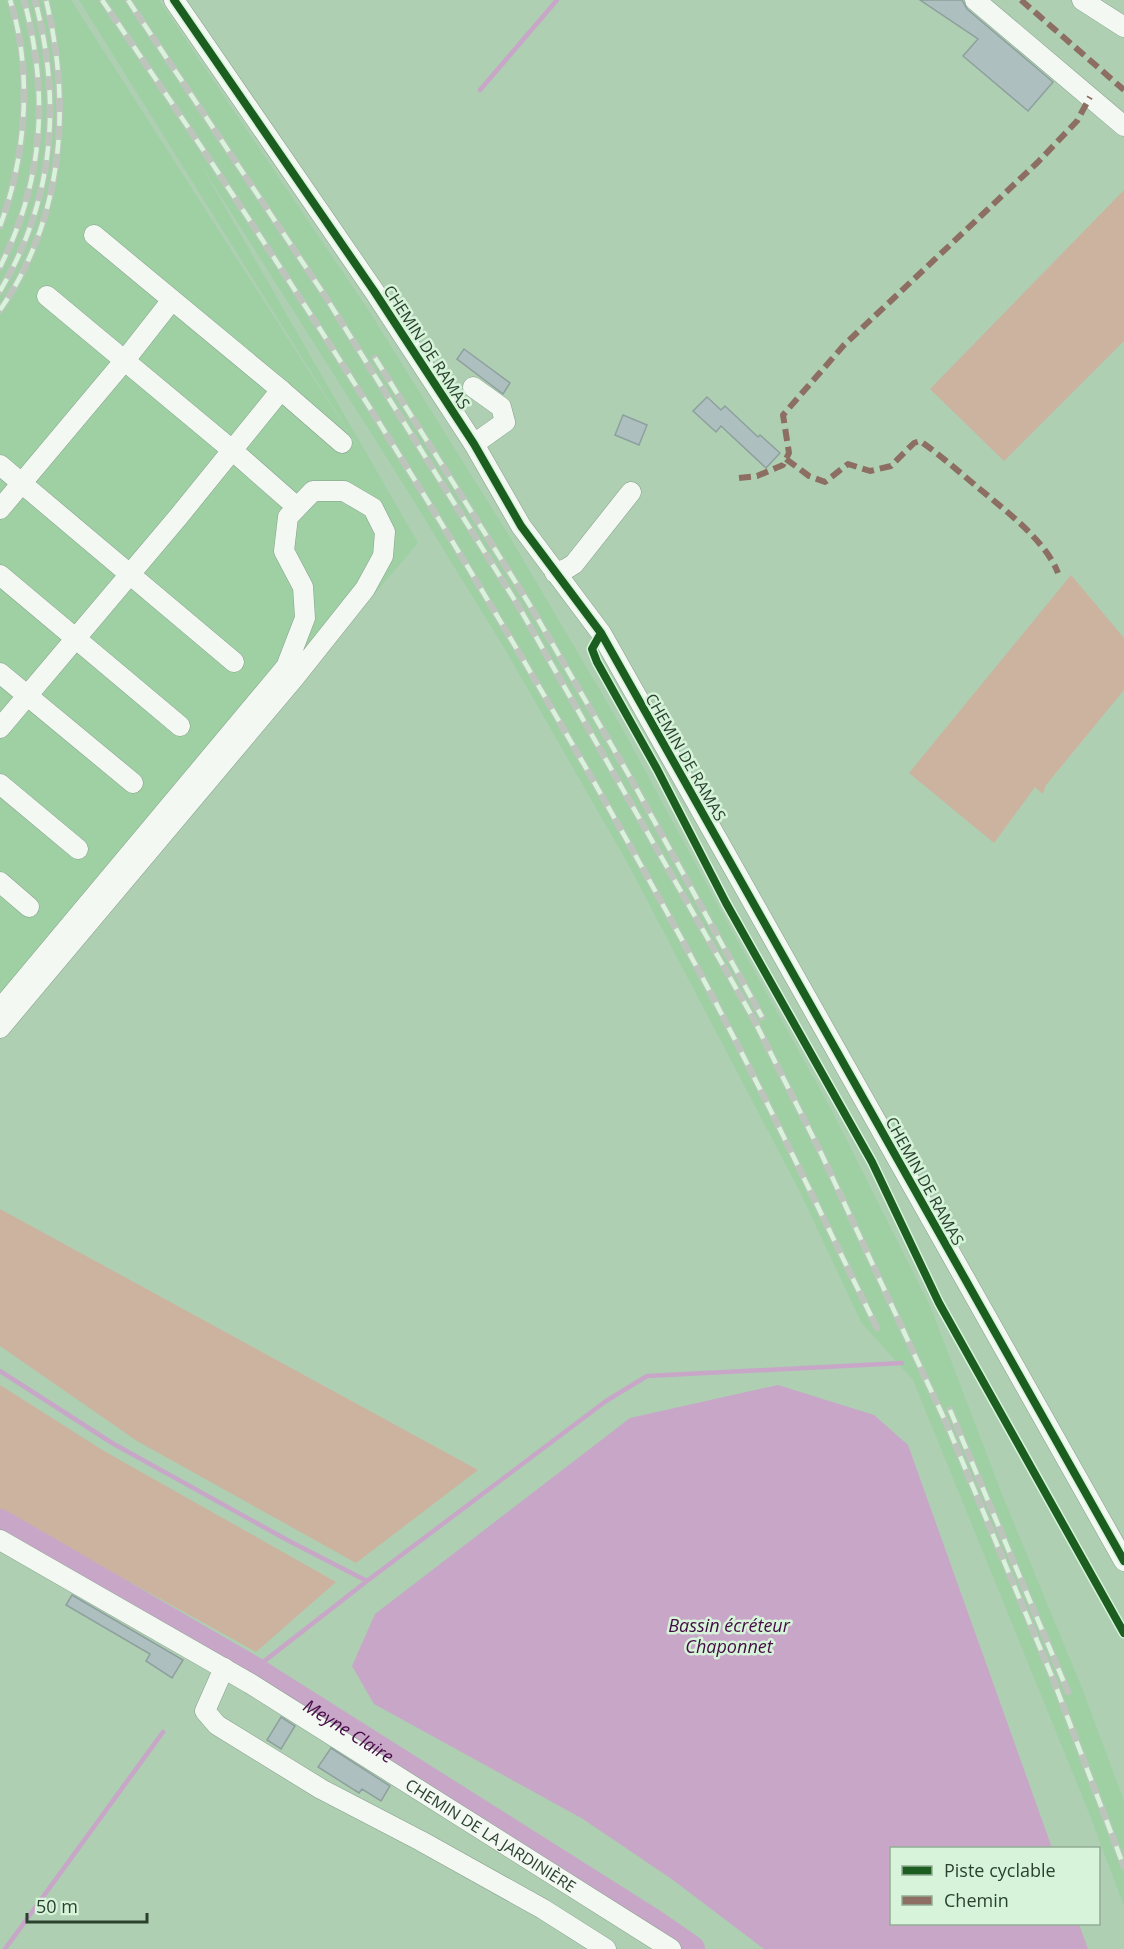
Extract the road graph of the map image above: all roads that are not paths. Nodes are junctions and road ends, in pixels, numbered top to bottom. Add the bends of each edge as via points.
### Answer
1 (174, 0) edge
2 (975, 0) edge
3 (1082, 0) edge
4 (1124, 27) edge
5 (1124, 126) edge
6 (94, 235) dead end
7 (47, 296) dead end
8 (172, 300) junction
9 (125, 360) junction
10 (473, 387) dead end
11 (281, 390) junction
12 (342, 443) dead end
13 (474, 444) junction
14 (232, 450) junction
15 (0, 465) edge
16 (22, 483) junction
17 (631, 492) dead end
18 (290, 501) dead end
19 (0, 509) edge
20 (555, 573) junction
21 (130, 574) junction
22 (0, 575) edge
23 (75, 639) junction
24 (234, 662) dead end
25 (0, 673) edge
26 (27, 696) junction
27 (180, 726) dead end
28 (0, 728) edge
29 (133, 783) dead end
30 (0, 784) edge
31 (78, 849) dead end
32 (0, 882) edge
33 (29, 907) dead end
34 (0, 1010) edge
35 (0, 1028) edge
36 (0, 1540) edge
37 (1124, 1561) edge
38 (224, 1668) junction
39 (606, 1949) edge
40 (671, 1949) edge

1 - 13 street, CHEMIN DE RAMAS
2 - 5 street
3 - 4 street
6 - 8 street
7 - 9 street
8 - 9 street
8 - 11 street
9 - 14 street
9 - 16 street
10 - 13 street via 501,407 505,422
11 - 12 street
11 - 14 street
13 - 20 street, CHEMIN DE RAMAS via 521,526
14 - 18 street
14 - 21 street
15 - 16 street
16 - 19 street
16 - 21 street
17 - 20 street via 573,564
20 - 37 street, CHEMIN DE RAMAS via 601,633
21 - 23 street
21 - 24 street
22 - 23 street
23 - 26 street
23 - 27 street
25 - 26 street
26 - 28 street
26 - 29 street
30 - 31 street
32 - 33 street
34 - 35 street via 286,667 305,618 303,587 284,551 288,517 313,491 344,491 373,508 385,532 383,556 365,589
36 - 38 street, CHEMIN DE LA JARDINIÈRE
38 - 39 street via 206,1711 217,1725 321,1789 421,1840
38 - 40 street, CHEMIN DE LA JARDINIÈRE

